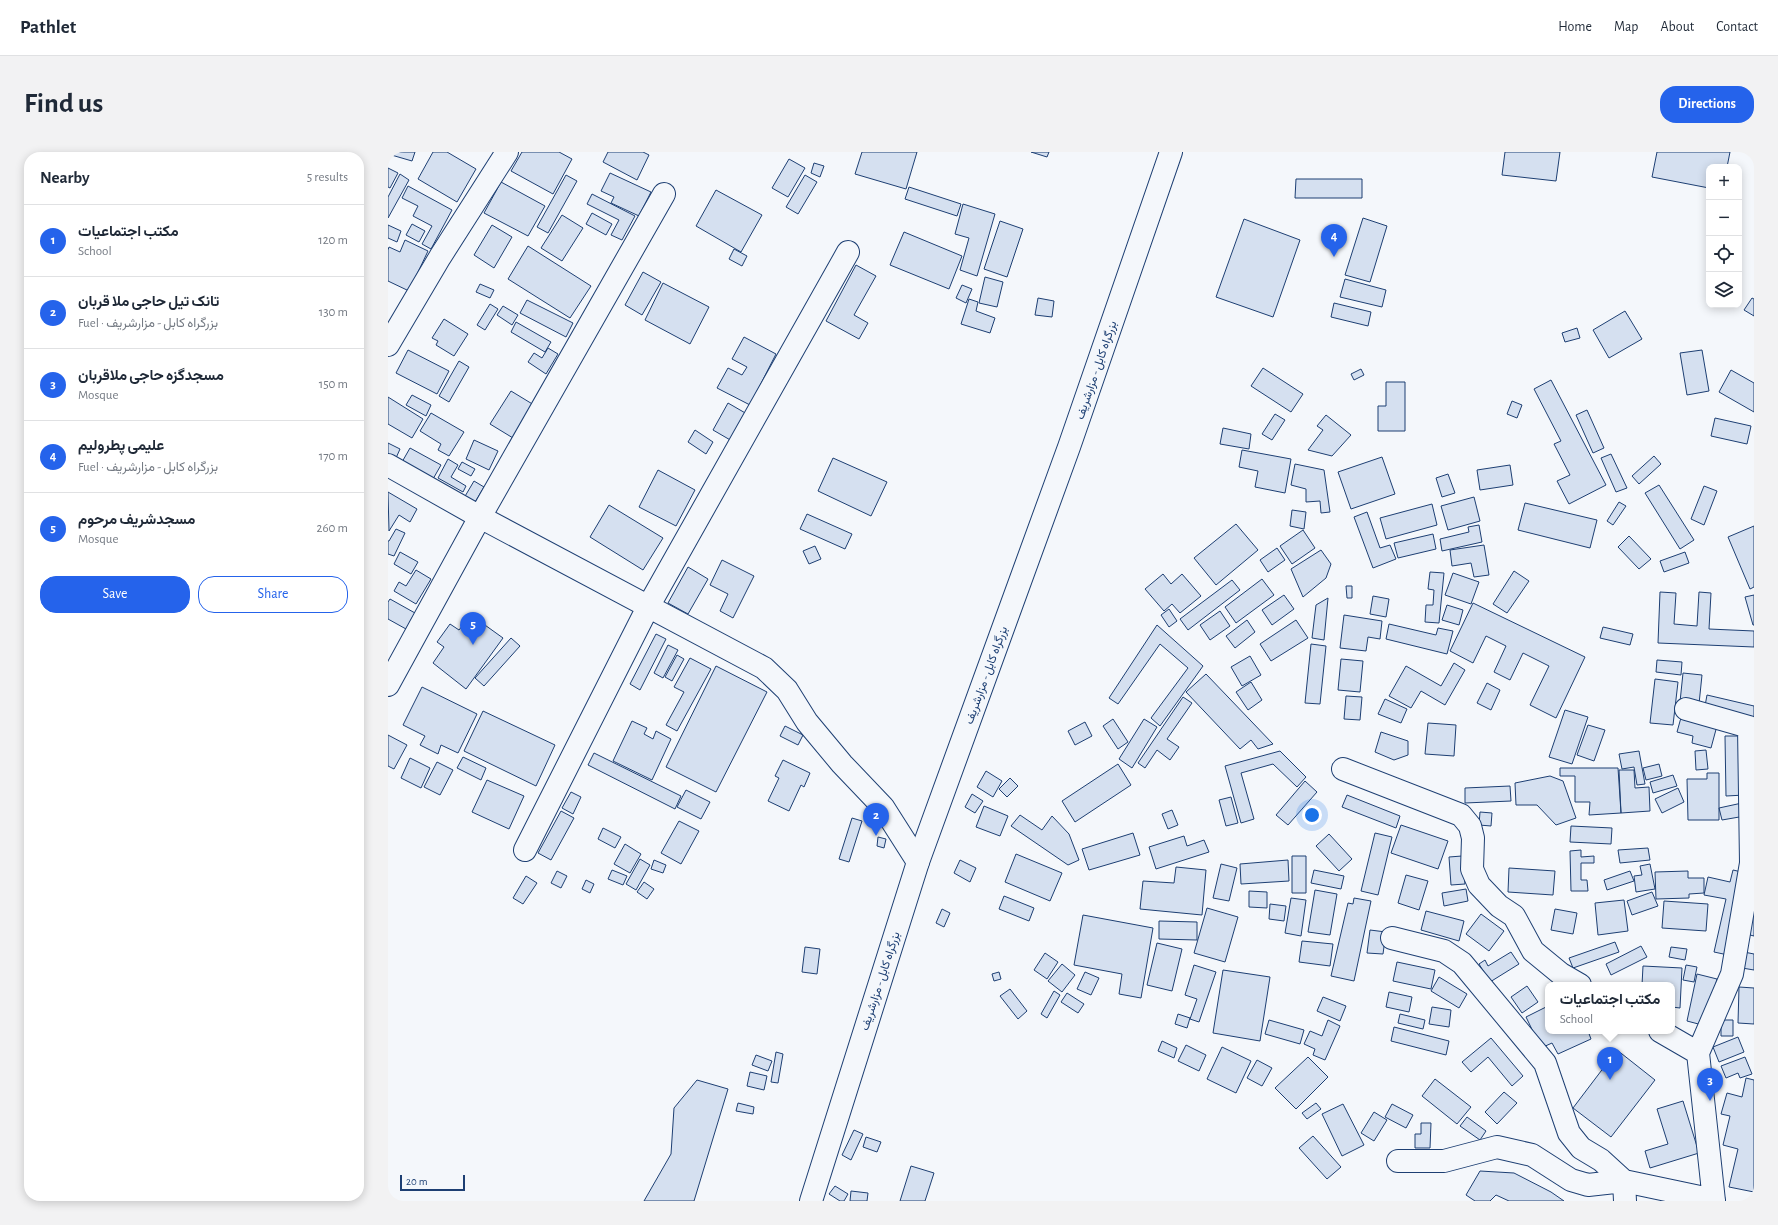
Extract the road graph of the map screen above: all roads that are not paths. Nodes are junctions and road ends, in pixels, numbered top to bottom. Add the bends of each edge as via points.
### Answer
1 (507, 152) edge
2 (1171, 152) edge
3 (664, 194) dead end
4 (848, 252) dead end
5 (388, 345) edge
6 (388, 465) edge
7 (480, 517) junction
8 (648, 607) junction
9 (388, 685) edge
10 (1686, 709) dead end
11 (1343, 769) dead end
12 (525, 850) dead end
13 (918, 862) junction
14 (1392, 938) dead end
15 (1575, 982) edge
16 (1665, 1034) edge
17 (1698, 1053) junction
18 (1398, 1160) dead end
19 (1624, 1191) edge
20 (810, 1201) edge
21 (1714, 1201) edge

1 - 5 main road
2 - 13 main road, بزرگراه کابل - مزارشریف via 1069,447
3 - 7 main road
4 - 8 main road
6 - 7 main road
7 - 8 main road
7 - 9 main road
8 - 12 main road
8 - 13 main road via 764,668 787,690 807,722 842,764 883,807
10 - 17 main road via 1749,727 1751,864 1732,974
11 - 15 main road via 1461,815 1470,826 1474,838 1472,869 1479,885 1499,906 1514,916 1534,951
13 - 20 main road, بزرگراه کابل - مزارشریف
14 - 19 main road via 1444,951 1462,963 1544,1063 1569,1133 1581,1148 1601,1160
16 - 17 main road
17 - 21 main road
18 - 19 main road via 1444,1161 1497,1147 1532,1155 1571,1180
19 - 21 main road

